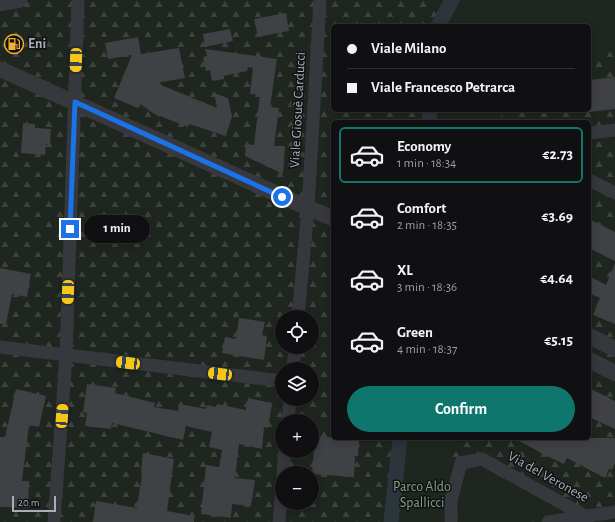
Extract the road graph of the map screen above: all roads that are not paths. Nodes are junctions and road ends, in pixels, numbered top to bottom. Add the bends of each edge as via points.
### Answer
1 (19, 0) edge
2 (78, 0) edge
3 (320, 0) edge
4 (0, 3) edge
5 (0, 69) edge
6 (75, 102) junction
7 (615, 130) edge
8 (591, 133) edge
9 (591, 181) edge
10 (615, 193) edge
11 (308, 208) junction
12 (331, 217) edge
13 (331, 223) edge
14 (299, 310) edge
15 (591, 337) edge
16 (0, 347) edge
17 (615, 349) edge
18 (66, 355) junction
19 (591, 361) edge
20 (615, 373) edge
21 (275, 380) edge
22 (280, 510) edge
23 (615, 512) edge
24 (587, 516) junction
25 (54, 522) edge
26 (279, 522) edge
27 (451, 522) edge
28 (548, 522) edge

1 - 4 street
2 - 6 street
3 - 11 street, Viale Giosuè Carducci
5 - 6 street
6 - 11 street
6 - 18 street
7 - 8 street
9 - 10 street
11 - 12 street
11 - 13 street
11 - 14 street, Viale Giosuè Carducci
15 - 17 street
16 - 18 street
18 - 21 street
18 - 25 street
19 - 20 street
22 - 26 street
23 - 24 street, Via del Veronese
24 - 27 street, Via del Veronese via 482,459 460,463 451,500
24 - 28 street, Via del Veronese

